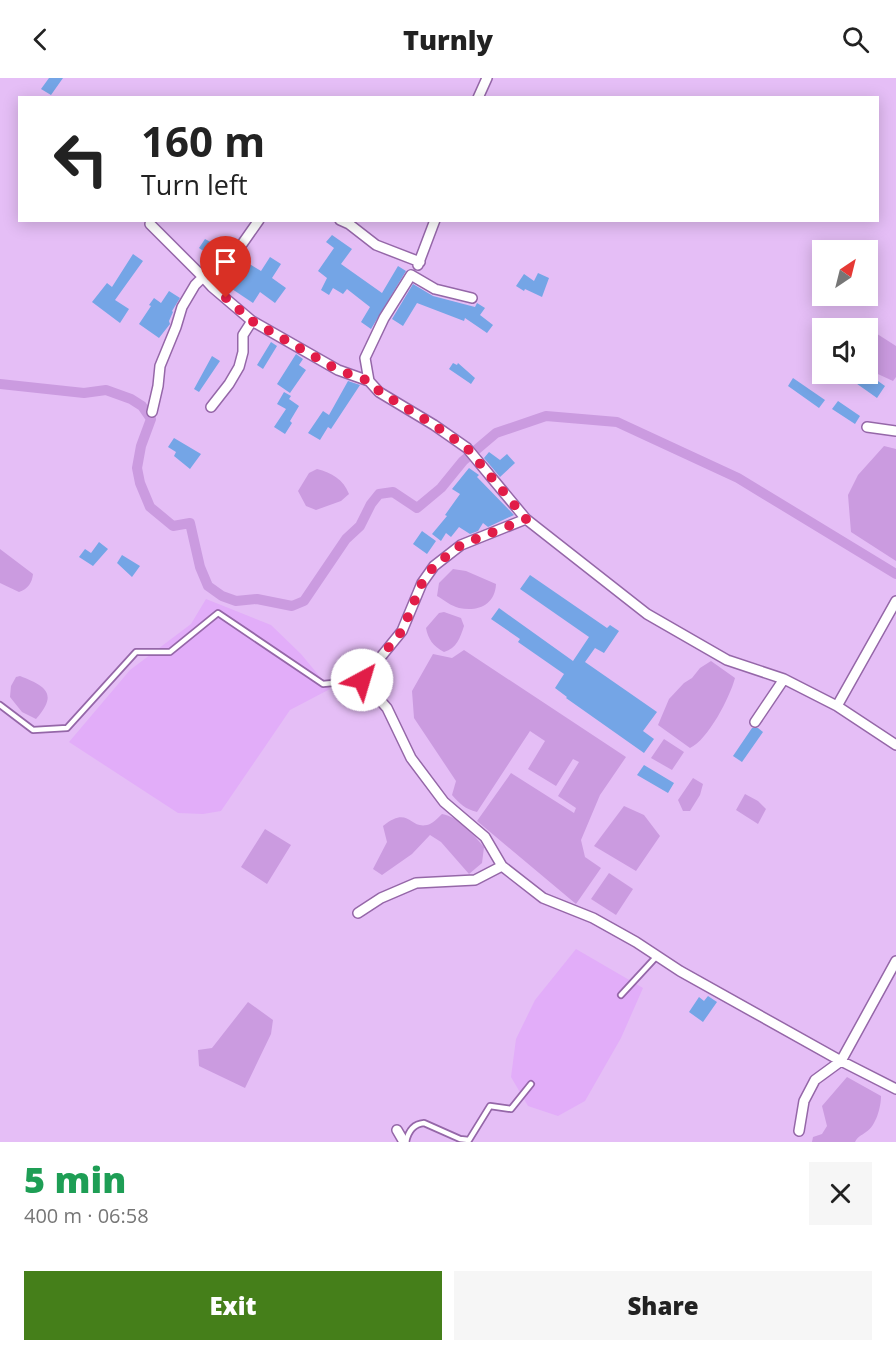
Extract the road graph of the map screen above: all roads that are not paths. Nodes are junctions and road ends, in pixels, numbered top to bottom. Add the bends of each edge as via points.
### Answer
1 (487, 78) edge
2 (479, 96) edge
3 (258, 222) edge
4 (344, 222) edge
5 (434, 222) edge
6 (150, 224) dead end
7 (420, 262) junction
8 (411, 275) junction
9 (203, 278) junction
10 (212, 287) junction
11 (472, 298) dead end
12 (252, 321) junction
13 (369, 381) junction
14 (211, 407) dead end
15 (152, 412) dead end
16 (867, 427) dead end
17 (896, 431) edge
18 (526, 519) junction
19 (896, 601) edge
20 (784, 679) junction
21 (362, 680) junction
22 (0, 705) edge
23 (837, 706) junction
24 (755, 722) dead end
25 (896, 745) edge
26 (502, 866) junction
27 (358, 914) dead end
28 (657, 956) junction
29 (896, 961) edge
30 (621, 995) dead end
31 (841, 1061) junction
32 (531, 1084) dead end
33 (896, 1089) edge
34 (397, 1130) dead end
35 (799, 1131) dead end
36 (405, 1142) edge

1 - 2 street
3 - 10 street
4 - 7 street via 376,245
5 - 7 street
6 - 9 street
7 - 8 street
8 - 11 street via 435,289
8 - 13 street via 365,358
9 - 10 street
9 - 15 street via 182,307 160,366
10 - 12 street
12 - 13 street via 338,370
12 - 14 street via 243,335 239,367
13 - 18 street via 467,448
16 - 17 street
18 - 20 street via 646,614 727,660
18 - 21 street via 461,545 434,566 422,583 402,631
19 - 23 street
20 - 23 street
20 - 24 street
21 - 22 lane via 323,684 219,613 170,652 136,652 67,728 33,730
21 - 26 street via 387,708 411,758 444,802 485,837
23 - 25 street
26 - 27 street via 475,880 416,883 381,898
26 - 28 street via 543,898 593,918
28 - 30 lane
28 - 31 street
29 - 31 street
31 - 33 street
31 - 35 street via 815,1080 804,1101
32 - 36 lane via 511,1109 490,1106 469,1140 424,1123 412,1128
34 - 36 street

